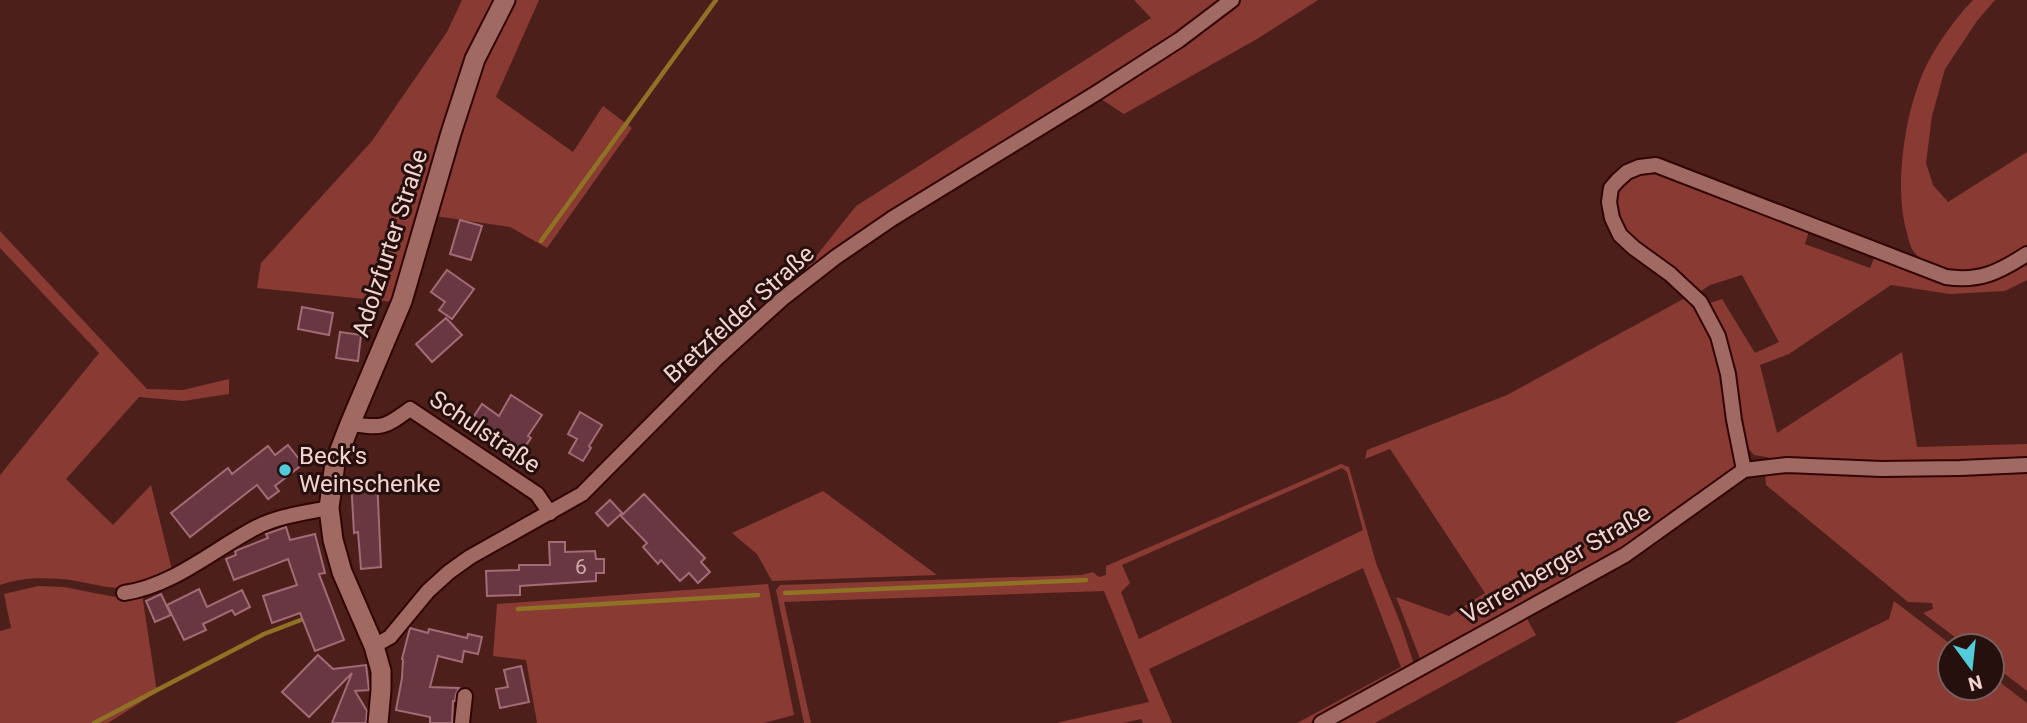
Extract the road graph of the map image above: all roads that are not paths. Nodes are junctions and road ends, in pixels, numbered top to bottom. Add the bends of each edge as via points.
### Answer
1 (505, 0) edge
2 (1232, 0) edge
3 (2027, 254) edge
4 (350, 424) junction
5 (2027, 465) edge
6 (1744, 470) junction
7 (329, 508) junction
8 (550, 513) junction
9 (124, 593) dead end
10 (374, 646) junction
11 (465, 696) dead end
12 (377, 723) edge
13 (462, 723) edge
14 (1321, 723) edge

1 - 4 main road, Adolzfurter Straße via 475,59 402,301
2 - 8 street, Bretzfelder Straße via 1169,47 836,257 718,358 582,494
3 - 6 street via 1983,277 1946,277 1656,165 1627,172 1611,188 1612,218 1620,235 1670,274 1706,313 1728,374
4 - 7 main road, Adolzfurter Straße via 335,463
4 - 8 street, Schulstraße via 388,425 410,409 537,494
5 - 6 street, Verrenberger Straße via 1881,469 1787,465
6 - 14 street, Verrenberger Straße via 1625,555
7 - 9 street via 257,527 173,576
7 - 10 main road, Adolzfurter Straße via 342,572
8 - 10 street, Bretzfelder Straße via 449,572 390,637
10 - 12 main road, Adolzfurter Straße via 382,690
11 - 13 street

